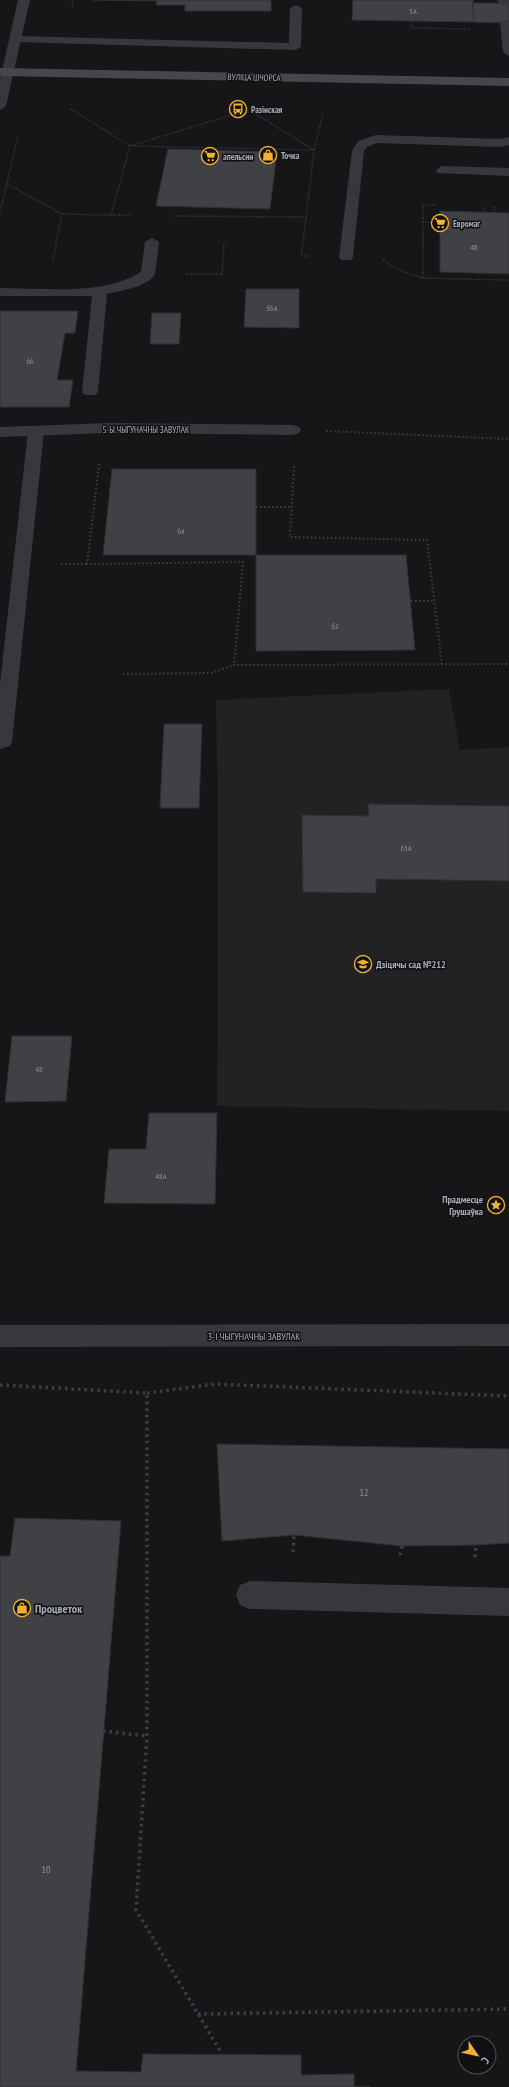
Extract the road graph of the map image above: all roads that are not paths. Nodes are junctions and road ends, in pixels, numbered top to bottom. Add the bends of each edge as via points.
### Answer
1 (24, 0) edge
2 (296, 8) dead end
3 (506, 26) road end
4 (16, 39) junction
5 (509, 52) edge
6 (4, 72) edge
7 (509, 82) edge
8 (0, 106) edge
9 (509, 141) edge
10 (442, 170) dead end
11 (509, 172) edge
12 (152, 242) dead end
13 (346, 257) road end
14 (0, 292) edge
15 (100, 292) junction
16 (90, 392) dead end
17 (293, 430) road end
18 (36, 431) junction
19 (0, 432) edge
20 (0, 742) edge
21 (509, 1335) edge
22 (0, 1336) edge
23 (250, 1595) dead end
24 (509, 1602) edge

1 - 4 street
2 - 4 street via 295,47
3 - 5 street
4 - 6 street
6 - 7 main road, ВУЛІЦА ШЧОРСА
6 - 8 street
9 - 13 street via 500,143 376,140 362,144 358,151
10 - 11 street
12 - 15 street via 148,274 136,282
14 - 15 street
15 - 16 street
17 - 18 street, 5-Ы ЧЫГУНАЧНЫ ЗАВУЛАК via 110,428
18 - 19 street, 5-Ы ЧЫГУНАЧНЫ ЗАВУЛАК
18 - 20 street via 3,742
21 - 22 street, 3-І ЧЫГУНАЧНЫ ЗАВУЛАК
23 - 24 street

